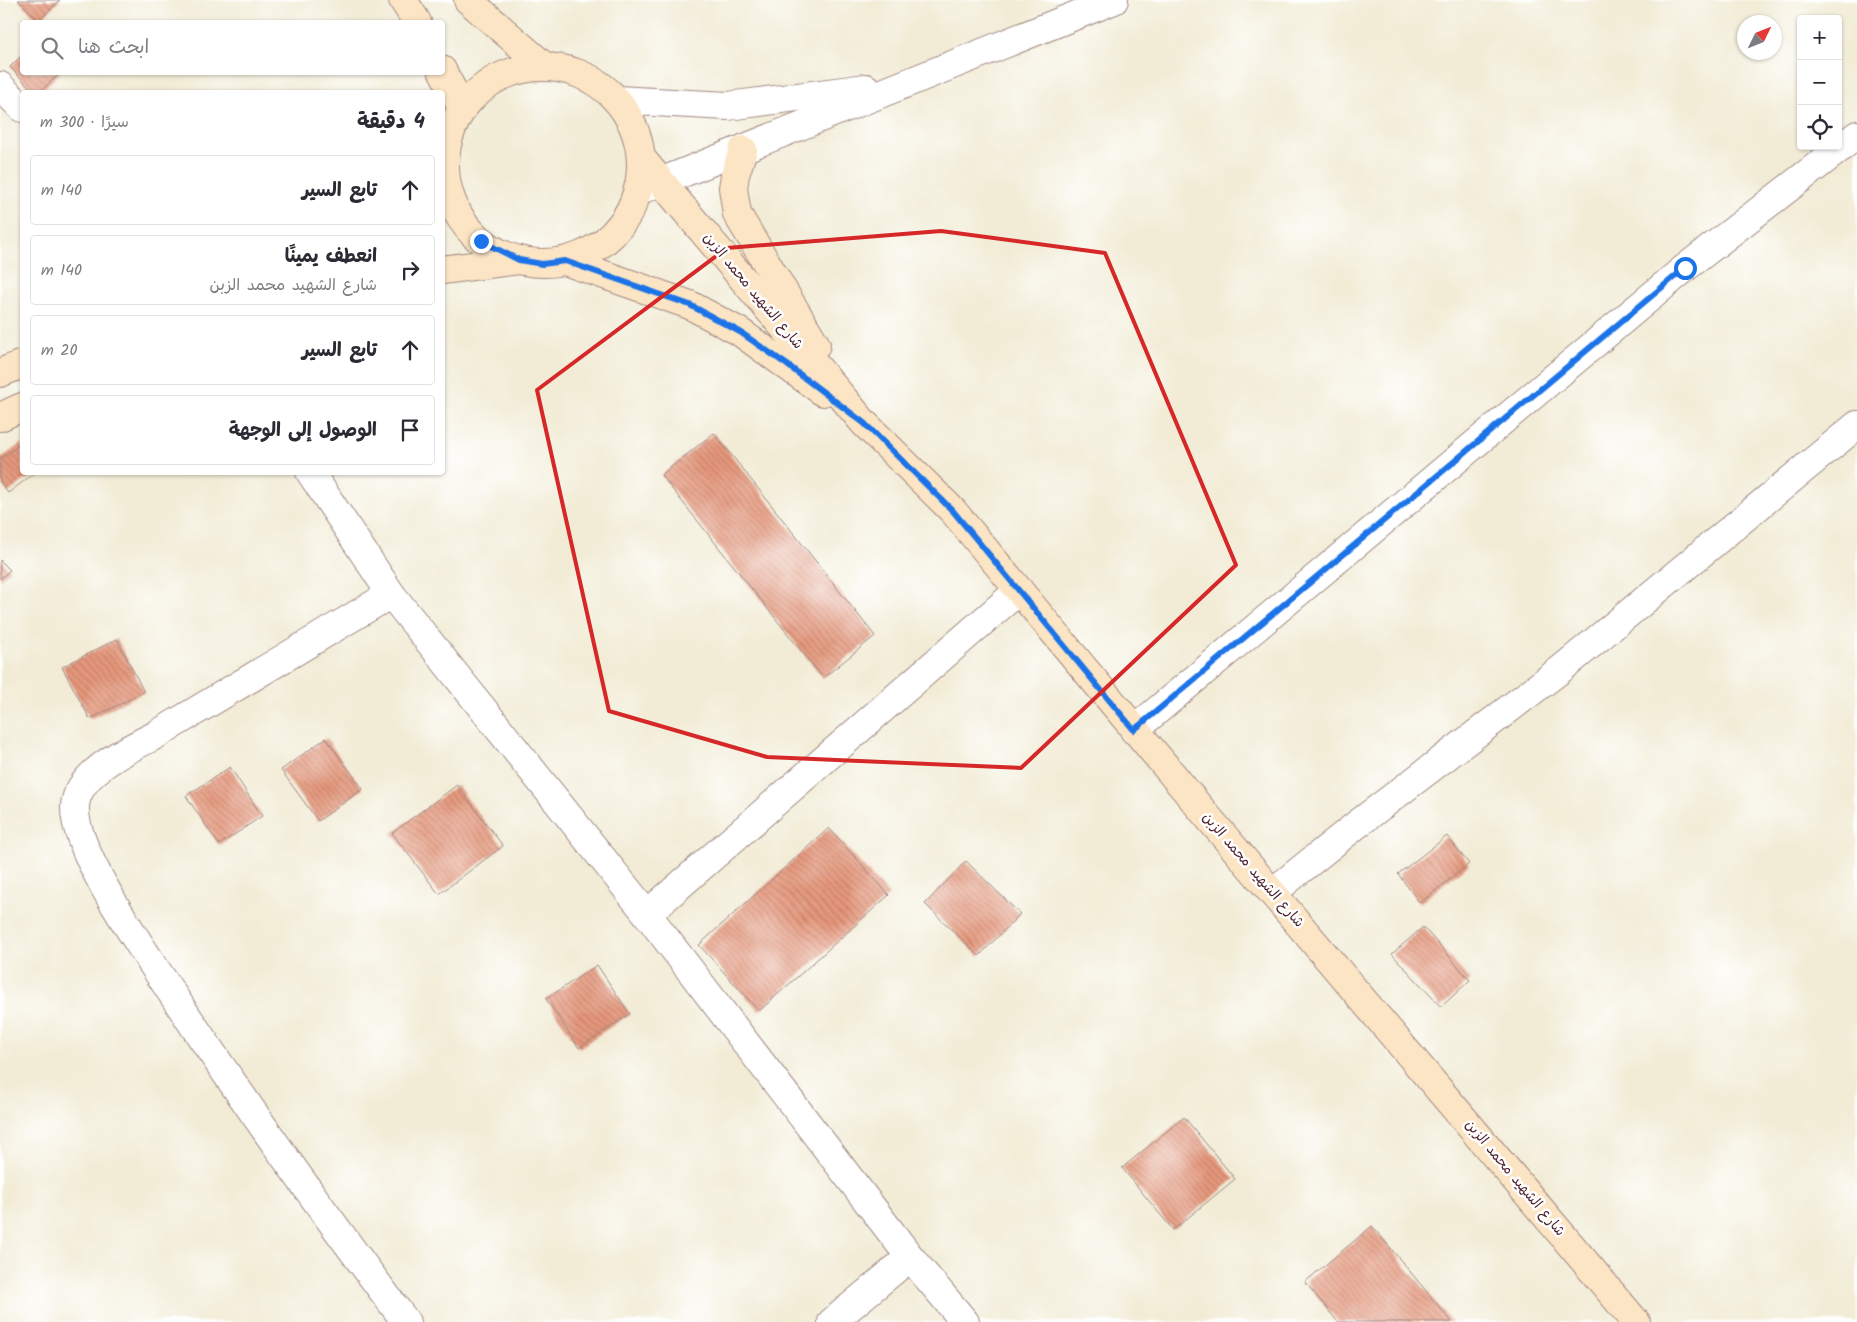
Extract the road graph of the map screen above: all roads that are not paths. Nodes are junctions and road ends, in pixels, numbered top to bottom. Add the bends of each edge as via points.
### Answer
1 (403, 0) edge
2 (468, 0) edge
3 (1114, 0) edge
4 (416, 20) edge
5 (544, 66) junction
6 (443, 75) edge
7 (910, 82) junction
8 (0, 86) edge
9 (617, 100) junction
10 (20, 106) edge
11 (452, 122) edge
12 (1857, 135) edge
13 (743, 150) junction
14 (445, 161) edge
15 (445, 171) edge
16 (650, 187) junction
17 (519, 260) junction
18 (565, 261) junction
19 (445, 270) edge
20 (20, 365) edge
21 (0, 373) edge
22 (20, 408) edge
23 (0, 417) edge
24 (864, 423) junction
25 (1857, 425) edge
26 (312, 475) edge
27 (1019, 590) junction
28 (391, 594) junction
29 (1134, 730) junction
30 (1273, 892) junction
31 (647, 914) junction
32 (910, 1256) junction
33 (406, 1322) edge
34 (832, 1322) edge
35 (965, 1322) edge
36 (1636, 1322) edge

1 - 4 street
2 - 5 street
3 - 7 street
5 - 9 street via 584,75
5 - 11 street via 512,71 485,85
6 - 11 street
7 - 9 street via 728,106
7 - 13 street
8 - 10 street
9 - 16 street, شارع الشهيد محمد الزبن via 634,127
11 - 14 street
12 - 29 street via 1662,287
13 - 16 street
13 - 24 street via 733,188 737,214
15 - 17 street via 455,208 481,241
16 - 18 street via 619,228 595,249
16 - 24 street, شارع الشهيد محمد الزبن
17 - 18 street via 542,264
17 - 19 street
18 - 24 street, شارع الشهيد محمد الزبن via 690,305 740,332
20 - 21 street
22 - 23 street
24 - 27 street, شارع الشهيد محمد الزبن via 953,511
25 - 30 street via 1560,670
26 - 28 street
27 - 29 street, شارع الشهيد محمد الزبن
27 - 31 street
28 - 31 street
28 - 33 street via 122,753 93,774 81,788 75,813 82,845 133,935 238,1094
29 - 30 street, شارع الشهيد محمد الزبن
30 - 36 street, شارع الشهيد محمد الزبن
31 - 32 street
32 - 34 street
32 - 35 street

